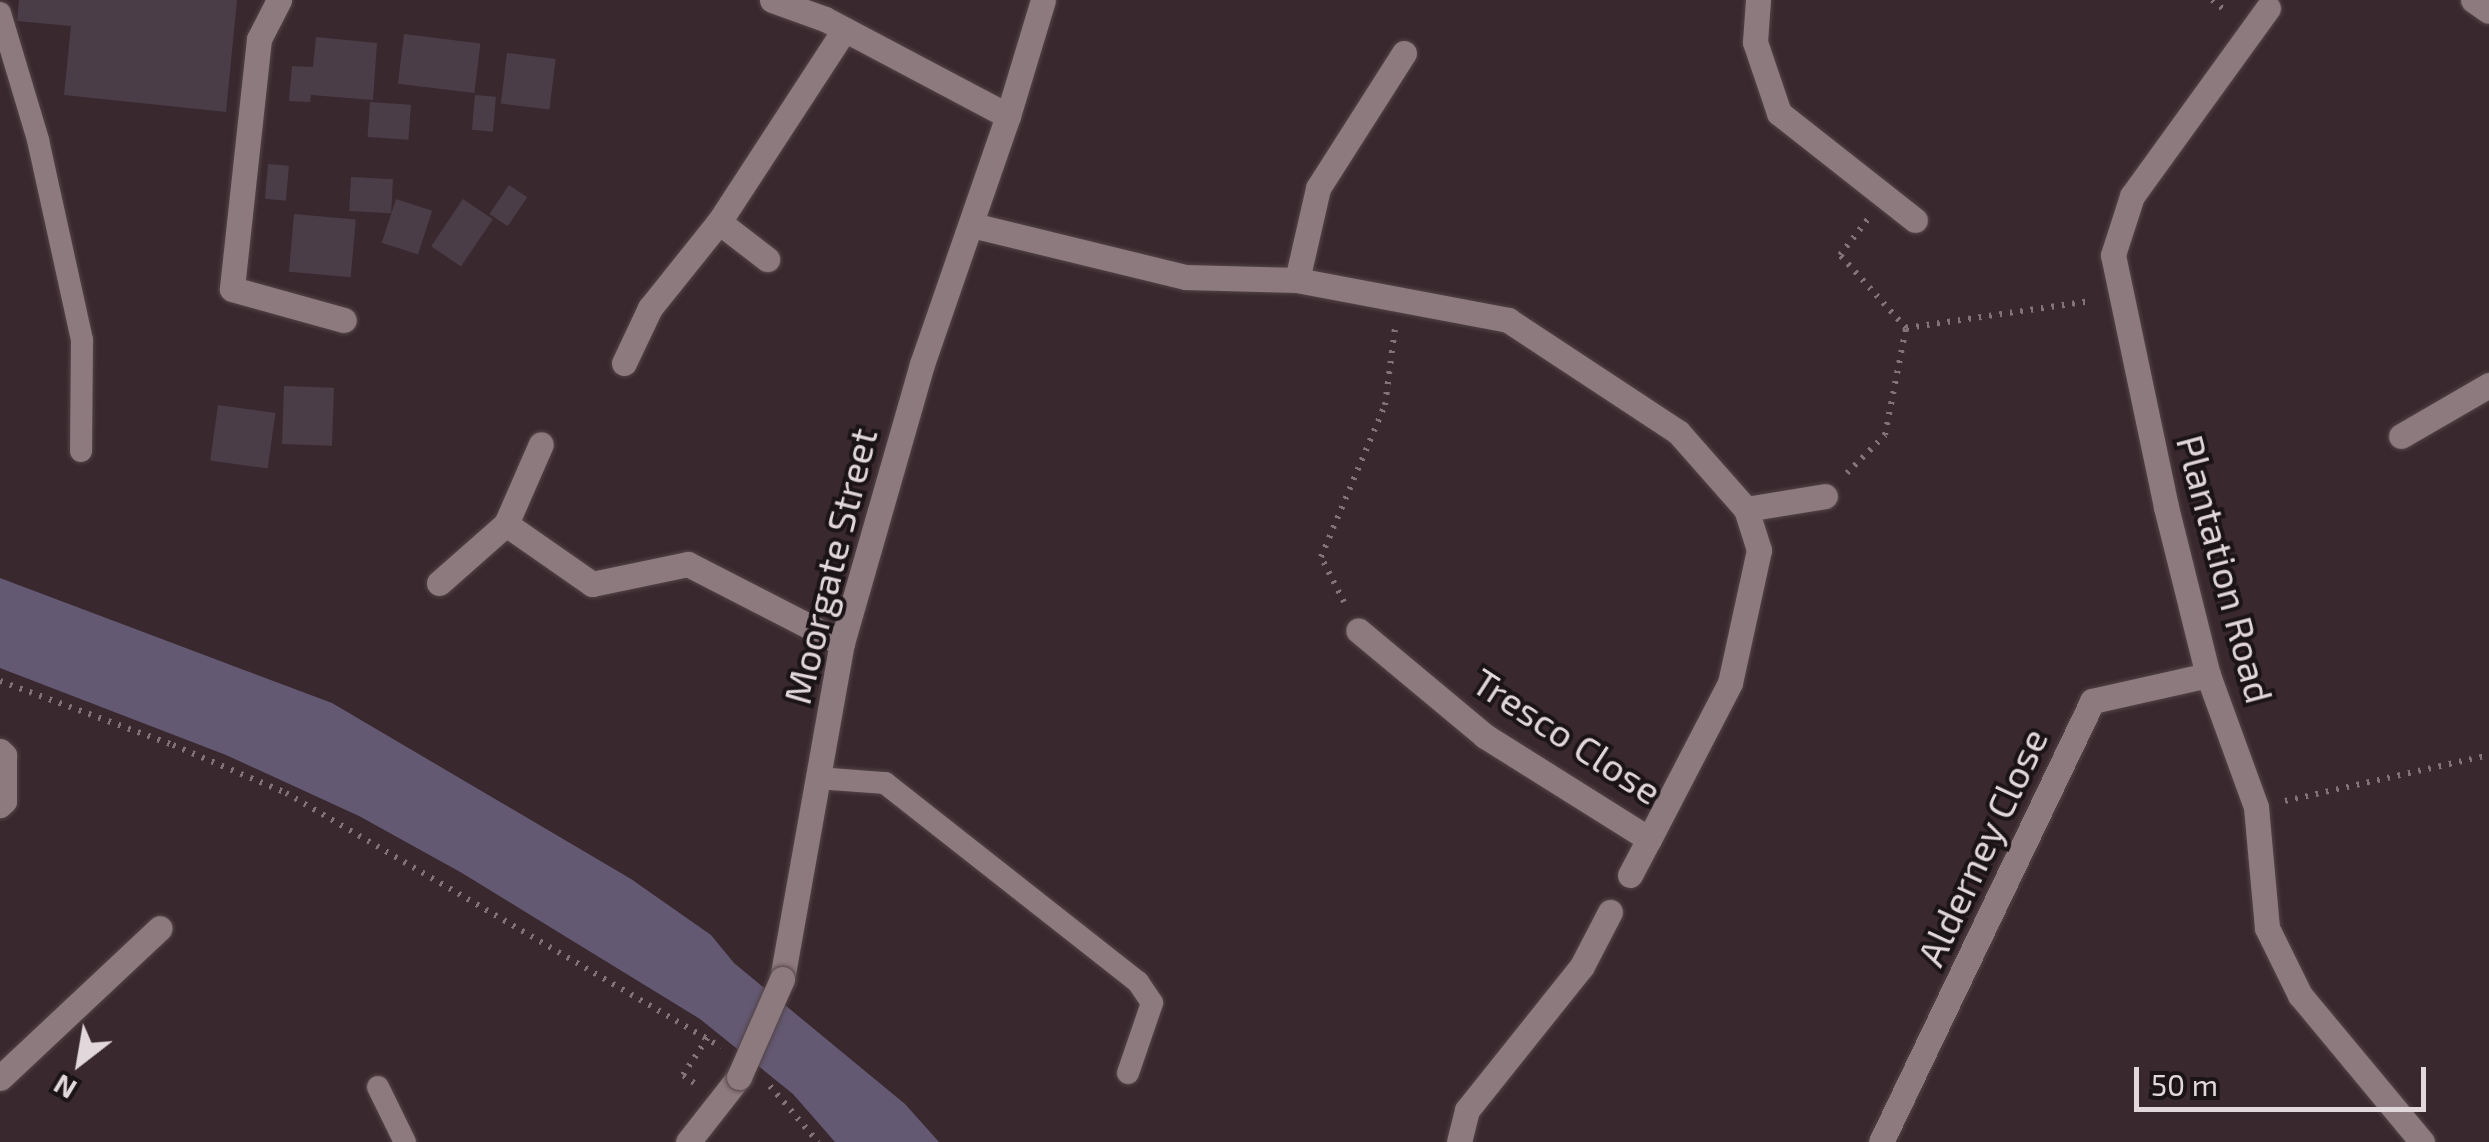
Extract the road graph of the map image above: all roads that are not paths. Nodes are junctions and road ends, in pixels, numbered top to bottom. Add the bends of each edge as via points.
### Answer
1 (279, 0) edge
2 (772, 0) edge
3 (1043, 0) edge
4 (1758, 0) edge
5 (2474, 0) edge
6 (2268, 8) dead end
7 (2489, 11) edge
8 (0, 13) edge
9 (844, 30) junction
10 (1404, 53) dead end
11 (1008, 116) junction
12 (1915, 220) dead end
13 (719, 222) junction
14 (972, 225) junction
15 (767, 259) dead end
16 (1297, 280) junction
17 (344, 320) dead end
18 (624, 363) dead end
19 (2489, 385) edge
20 (2401, 436) dead end
21 (542, 444) dead end
22 (81, 451) dead end
23 (1825, 496) road end
24 (1746, 509) junction
25 (506, 524) junction
26 (439, 583) dead end
27 (1358, 630) road end
28 (842, 643) junction
29 (2208, 674) junction
30 (0, 751) edge
31 (818, 778) junction
32 (0, 806) edge
33 (1649, 839) junction
34 (1630, 875) dead end
35 (1610, 912) dead end
36 (160, 928) dead end
37 (1128, 1073) dead end
38 (0, 1078) edge
39 (378, 1087) dead end
40 (1890, 1139) edge
41 (405, 1142) edge
42 (688, 1142) edge
43 (1459, 1142) edge
44 (2422, 1142) edge

1 - 17 street via 258,39 232,289
2 - 9 street
3 - 11 street, Moorgate Street
4 - 12 street via 1755,42 1780,113
5 - 7 street
6 - 29 street, Plantation Road via 2132,196 2113,255
8 - 22 lane via 38,140 82,340
9 - 11 street
9 - 13 street
10 - 16 street via 1318,188
11 - 14 street, Moorgate Street
13 - 15 street
13 - 18 street via 650,308
14 - 16 street, Tresco Close via 1185,277
14 - 28 street, Moorgate Street via 922,364
16 - 24 street, Tresco Close via 1508,320 1678,432
19 - 20 street
21 - 25 street
23 - 24 street
24 - 33 street, Tresco Close via 1759,550 1730,683
25 - 26 street
25 - 28 street via 592,584 688,564
27 - 33 street, Tresco Close via 1485,736
28 - 31 street, Moorgate Street
29 - 40 street, Alderney Close via 2092,701
29 - 44 street, Plantation Road via 2256,807 2267,928 2300,994
30 - 32 street
31 - 37 lane via 885,783 1138,982 1152,1003
31 - 42 street, Moorgate Street, bridge via 782,980 739,1077
33 - 34 street
35 - 43 street via 1582,966 1467,1110
36 - 38 street
39 - 41 lane

